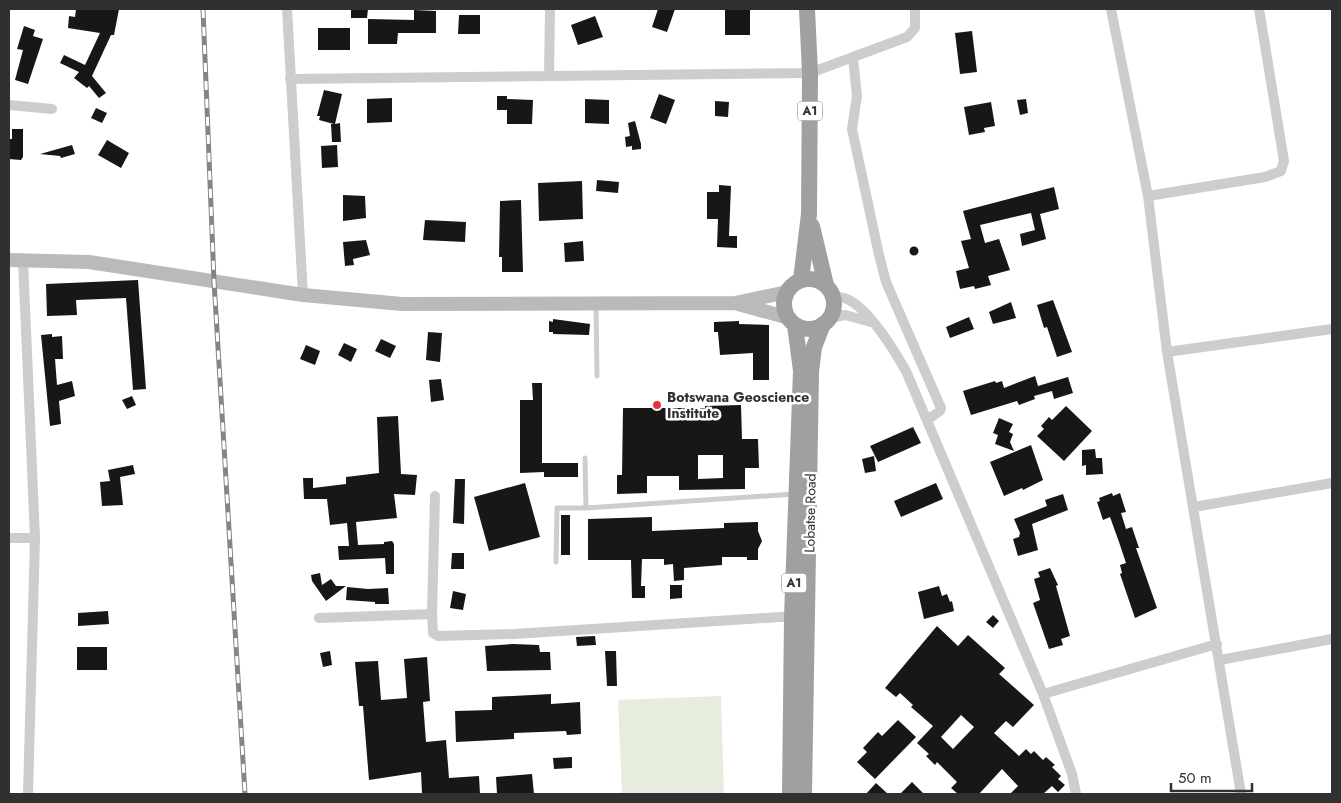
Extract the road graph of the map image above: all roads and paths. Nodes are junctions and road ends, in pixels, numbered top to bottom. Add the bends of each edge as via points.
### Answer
1 (287, 9) edge
2 (550, 9) edge
3 (807, 9) edge
4 (915, 9) edge
5 (1110, 9) edge
6 (1259, 9) edge
7 (853, 58) junction
8 (810, 73) junction
9 (549, 76) junction
10 (290, 79) junction
11 (9, 105) edge
12 (52, 109) dead end
13 (1148, 196) junction
14 (810, 214) junction
15 (16, 260) edge
16 (801, 280) junction
17 (829, 290) junction
18 (787, 292) junction
19 (303, 295) junction
20 (735, 303) junction
21 (596, 305) junction
22 (827, 321) junction
23 (792, 322) junction
24 (872, 323) junction
25 (1332, 328) edge
26 (1167, 352) junction
27 (598, 376) dead end
28 (927, 420) junction
29 (586, 458) dead end
30 (1332, 483) edge
31 (804, 494) junction
32 (435, 496) dead end
33 (1194, 507) junction
34 (586, 508) junction
35 (9, 538) edge
36 (35, 538) junction
37 (556, 562) dead end
38 (432, 614) junction
39 (800, 616) junction
40 (319, 618) dead end
41 (1332, 639) edge
42 (1217, 644) junction
43 (1220, 660) junction
44 (1043, 694) junction
45 (28, 794) edge
46 (790, 794) edge
47 (804, 794) edge
48 (1076, 794) edge
49 (1241, 794) edge

1 - 10 street
2 - 9 street
3 - 8 highway, Lobatse Road / A1
4 - 7 street via 915,28 907,37
5 - 13 street
6 - 13 street via 1284,161 1281,171 1274,175
7 - 8 street
7 - 28 street via 857,96 852,129 879,255 886,282 941,408
8 - 9 street
8 - 14 highway, Lobatse Road / A1
9 - 10 street
10 - 19 street
11 - 12 street
13 - 26 street
14 - 16 highway, Lobatse Road / A1
14 - 17 highway, Lobatse Road / A1
15 - 19 main road via 114,265
15 - 36 street
16 - 17 highway via 810,278
16 - 18 highway
17 - 22 highway, Lobatse Road / A1 via 834,308
17 - 24 street via 854,303
18 - 20 main road
18 - 23 highway, Lobatse Road / A1 via 785,310
19 - 21 main road via 402,304
20 - 21 main road
20 - 23 main road
21 - 27 lane
22 - 23 highway via 814,328 804,328
22 - 24 street via 845,315
22 - 31 highway, Lobatse Road / A1 via 814,347
23 - 31 highway, Lobatse Road / A1 via 801,371
24 - 28 street via 898,357
25 - 26 street
26 - 33 street
28 - 44 street
29 - 34 lane
30 - 33 street
31 - 34 lane
31 - 39 highway, Lobatse Road / A1
32 - 38 street
33 - 42 street
34 - 37 lane via 562,506 556,509
35 - 36 street
36 - 45 street
38 - 39 street via 433,633 441,637
38 - 40 street
39 - 46 highway, Lobatse Road / A1
39 - 47 highway, Lobatse Road / A1
41 - 43 street
42 - 43 street
42 - 44 street
43 - 49 street
44 - 48 street

